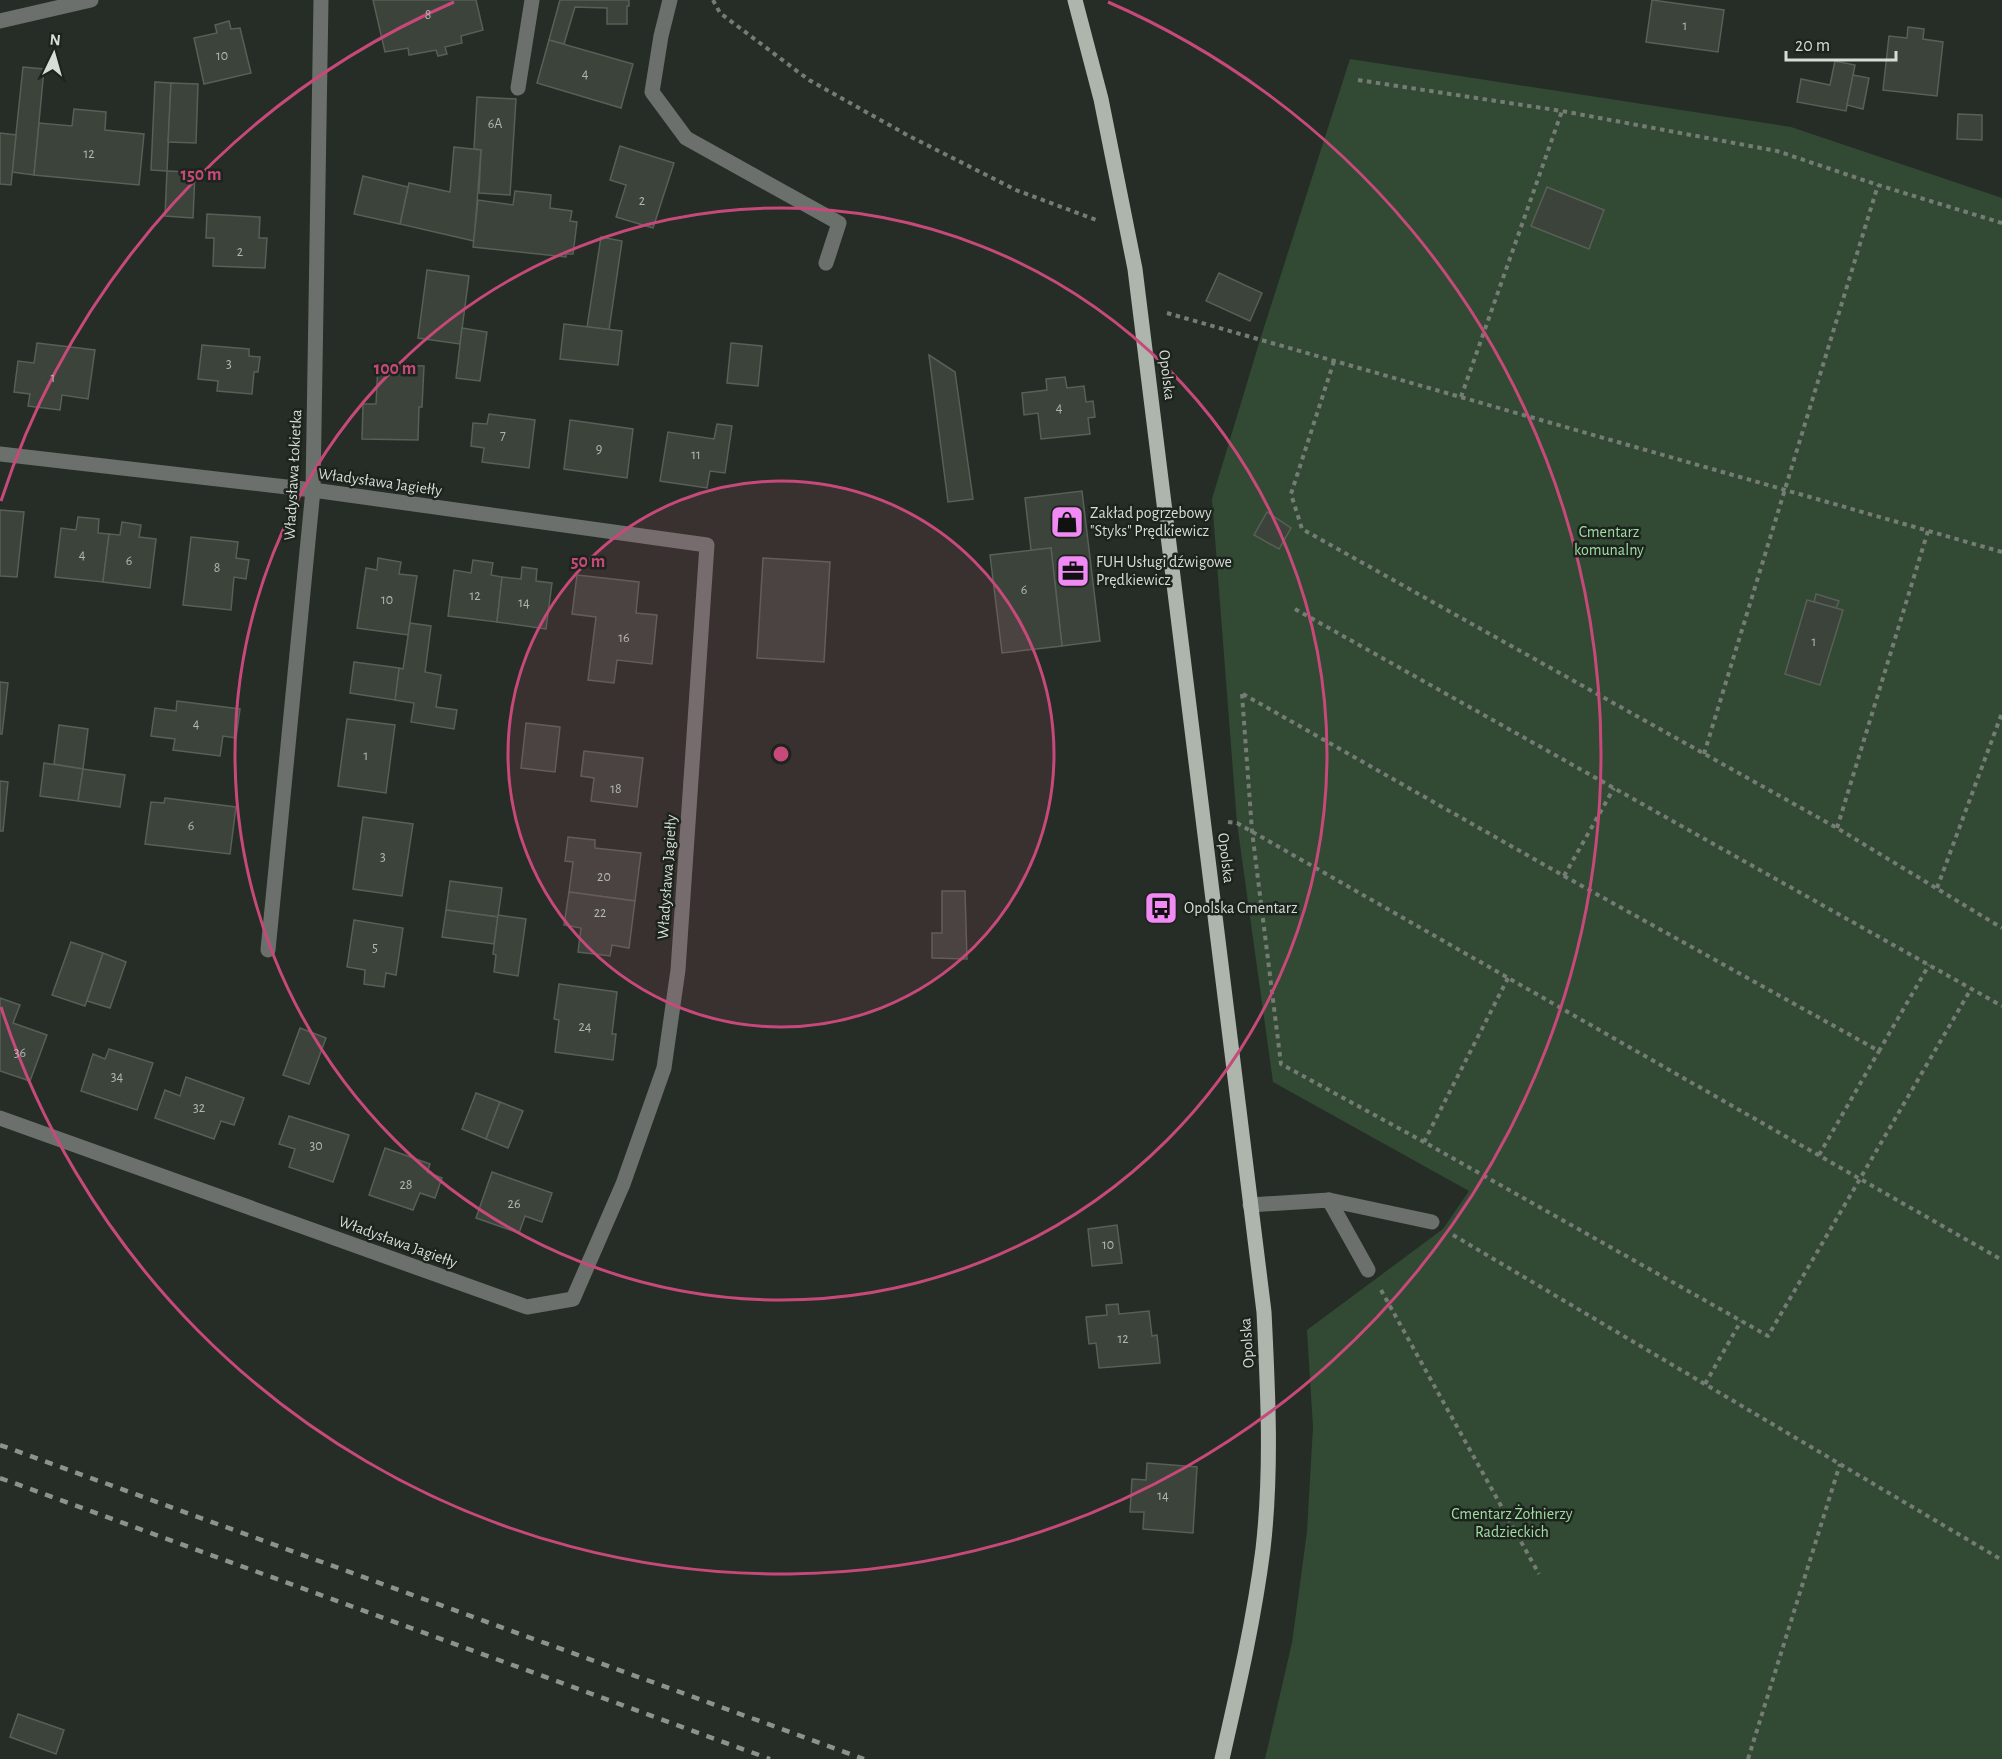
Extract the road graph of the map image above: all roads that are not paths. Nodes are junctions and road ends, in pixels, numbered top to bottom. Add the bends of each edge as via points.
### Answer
1 (91, 0) edge
2 (321, 0) edge
3 (532, 0) edge
4 (669, 0) edge
5 (1075, 0) edge
6 (0, 21) edge
7 (518, 88) dead end
8 (826, 263) dead end
9 (0, 454) edge
10 (314, 490) junction
11 (268, 950) dead end
12 (0, 1118) edge
13 (1329, 1200) junction
14 (1250, 1204) junction
15 (1432, 1222) road end
16 (1368, 1270) road end
17 (1222, 1759) edge

1 - 6 street
2 - 10 street, Władysława Łokietka
3 - 7 street
4 - 8 street via 652,92 686,138 838,223
5 - 14 main road, Opolska via 1101,99 1136,277
9 - 10 street, Władysława Jagiełły
10 - 11 street, Władysława Łokietka
10 - 12 street, Władysława Jagiełły via 707,545 678,970 664,1068 623,1184 573,1299 527,1307
13 - 14 street
13 - 15 street
13 - 16 street
14 - 17 main road, Opolska via 1264,1312 1269,1465 1263,1547 1251,1627

